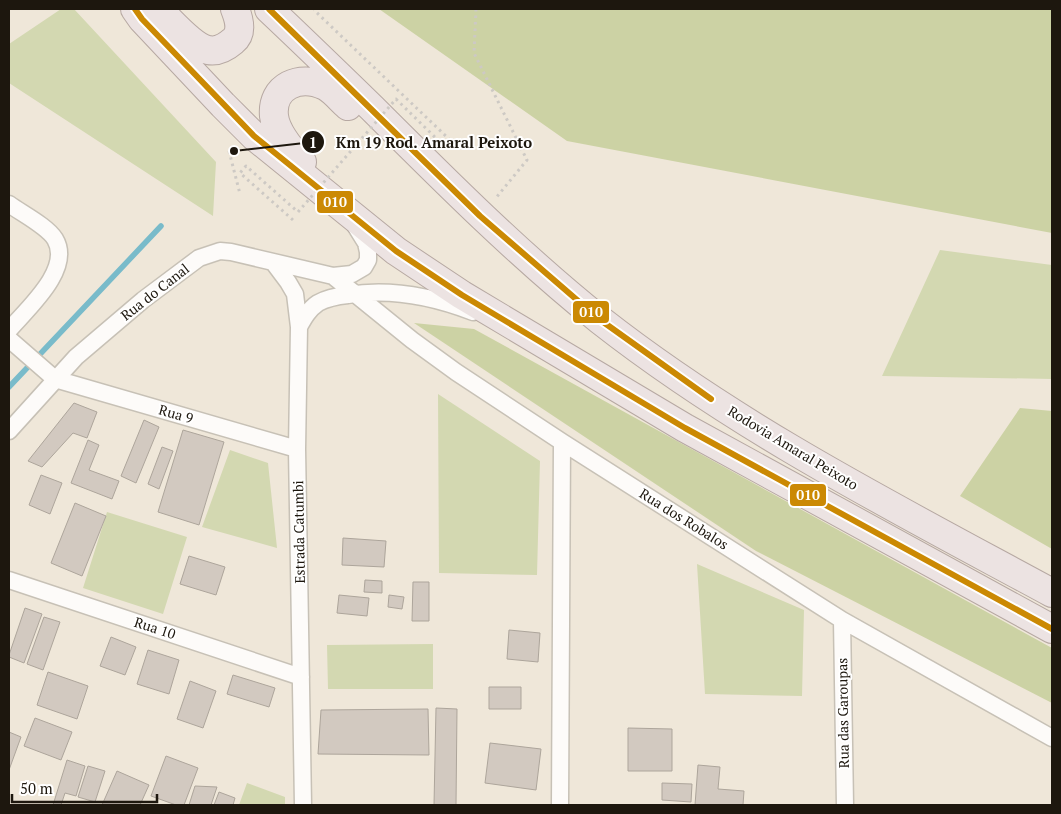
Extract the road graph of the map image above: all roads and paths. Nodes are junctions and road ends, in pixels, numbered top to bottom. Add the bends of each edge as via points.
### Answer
1 (135, 9) edge
2 (158, 9) edge
3 (236, 9) edge
4 (269, 9) edge
5 (476, 9) edge
6 (314, 10) dead end
7 (229, 150) dead end
8 (240, 194) dead end
9 (9, 204) edge
10 (340, 205) junction
11 (480, 216) junction
12 (293, 220) dead end
13 (273, 262) junction
14 (534, 264) junction
15 (333, 276) junction
16 (355, 294) junction
17 (299, 327) junction
18 (517, 329) junction
19 (9, 330) edge
20 (14, 344) edge
21 (55, 379) junction
22 (9, 432) edge
23 (562, 442) junction
24 (297, 449) junction
25 (9, 580) edge
26 (1052, 593) edge
27 (842, 620) junction
28 (1052, 629) edge
29 (301, 677) junction
30 (1052, 738) edge
31 (303, 805) edge
32 (560, 805) edge
33 (845, 805) edge

1 - 10 highway via 254,136
2 - 3 highway via 196,45 209,50 224,48 236,39 239,24
4 - 11 highway, Rodovia Amaral Peixoto
5 - 11 path via 474,53 527,160
6 - 12 path, bridge via 450,140 445,147 396,99 298,212 246,166 240,173
7 - 8 path
9 - 19 street via 55,238 60,251 56,272
10 - 14 highway via 294,154 274,118 276,99 291,84 302,80 326,86 496,248
10 - 15 street via 366,243 368,260 358,272
10 - 18 highway via 396,250
11 - 14 highway, Rodovia Amaral Peixoto
13 - 15 street, Rua do Canal
13 - 17 street via 295,294
13 - 21 street, Rua do Canal via 231,252 199,258 93,342
14 - 26 highway, Rodovia Amaral Peixoto via 614,330 736,415 887,504
15 - 16 street, Rua dos Robalos
16 - 17 street via 318,303
16 - 18 street via 383,292 420,298 469,310
16 - 23 street, Rua dos Robalos via 456,372
17 - 24 street, Estrada Catumbi
18 - 28 highway via 685,428
20 - 21 street
21 - 22 street, Rua do Canal
21 - 24 street, Rua 9
23 - 27 street, Rua dos Robalos
23 - 32 street
24 - 29 street, Estrada Catumbi
25 - 29 street, Rua 10
27 - 30 street, Rua dos Robalos
27 - 33 street, Rua das Garoupas
29 - 31 street, Estrada Catumbi

